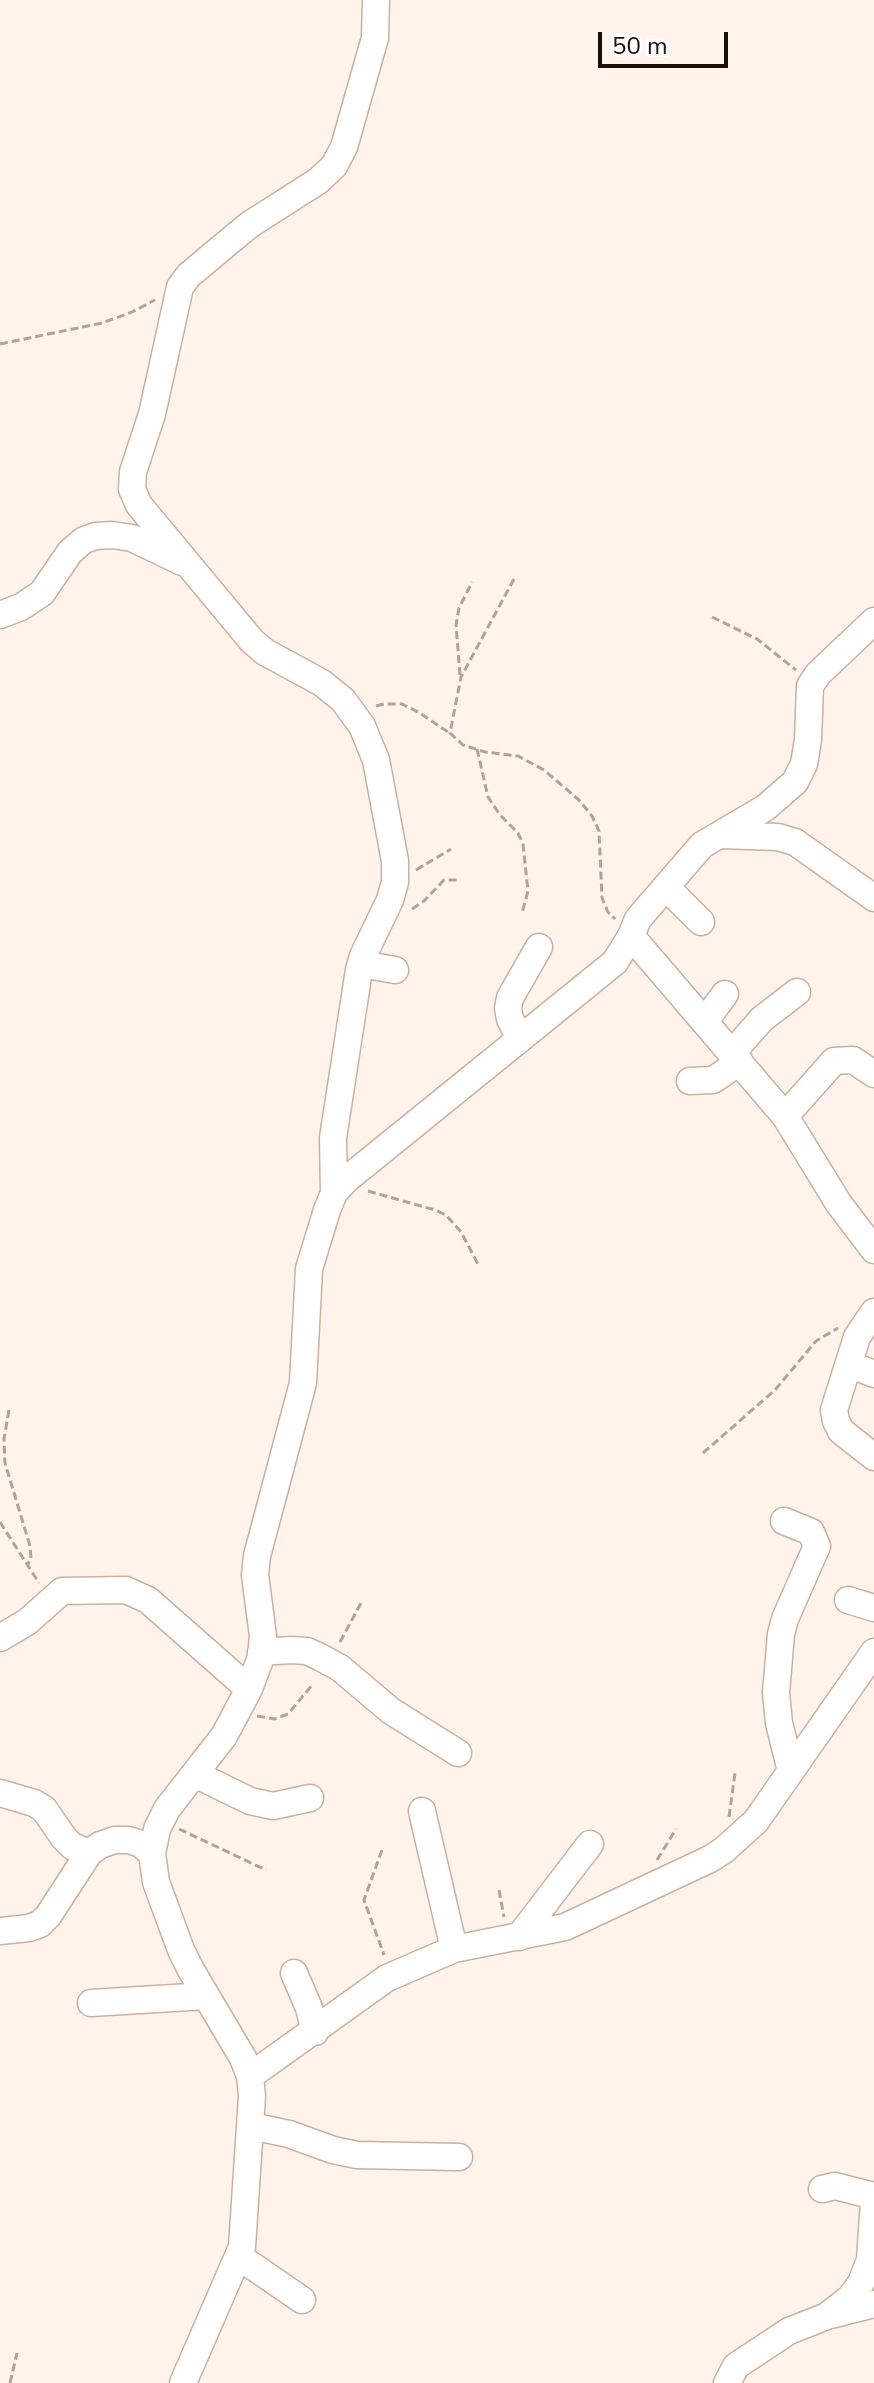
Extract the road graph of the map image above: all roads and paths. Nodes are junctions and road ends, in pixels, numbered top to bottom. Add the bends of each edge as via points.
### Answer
1 (376, 0) edge
2 (180, 287) junction
3 (0, 344) edge
4 (189, 565) junction
5 (514, 579) dead end
6 (472, 582) dead end
7 (0, 615) edge
8 (712, 617) dead end
9 (874, 621) edge
10 (461, 677) junction
11 (810, 686) junction
12 (353, 714) junction
13 (450, 733) junction
14 (477, 749) junction
15 (717, 835) junction
16 (451, 849) dead end
17 (460, 880) dead end
18 (395, 882) junction
19 (667, 888) junction
20 (874, 898) edge
21 (522, 913) dead end
22 (382, 917) junction
23 (701, 922) dead end
24 (631, 936) junction
25 (539, 947) dead end
26 (361, 964) junction
27 (395, 970) dead end
28 (797, 992) dead end
29 (725, 994) dead end
30 (705, 1021) junction
31 (520, 1039) junction
32 (736, 1058) junction
33 (874, 1074) edge
34 (690, 1081) dead end
35 (785, 1116) junction
36 (341, 1186) junction
37 (874, 1250) edge
38 (478, 1264) dead end
39 (874, 1312) edge
40 (850, 1322) dead end
41 (849, 1364) junction
42 (874, 1374) edge
43 (9, 1410) dead end
44 (703, 1453) dead end
45 (874, 1457) edge
46 (784, 1521) dead end
47 (0, 1522) edge
48 (28, 1564) junction
49 (848, 1600) dead end
50 (49, 1601) junction
51 (361, 1603) dead end
52 (874, 1608) edge
53 (0, 1638) edge
54 (261, 1652) junction
55 (873, 1655) edge
56 (329, 1662) junction
57 (313, 1684) dead end
58 (249, 1689) junction
59 (237, 1713) junction
60 (458, 1753) dead end
61 (791, 1771) junction
62 (735, 1773) dead end
63 (195, 1774) junction
64 (0, 1793) edge
65 (310, 1798) dead end
66 (422, 1811) dead end
67 (161, 1821) junction
68 (590, 1844) dead end
69 (382, 1850) dead end
70 (724, 1850) junction
71 (89, 1853) junction
72 (152, 1854) junction
73 (266, 1870) dead end
74 (499, 1890) dead end
75 (0, 1931) edge
76 (513, 1938) junction
77 (454, 1949) junction
78 (294, 1973) dead end
79 (392, 1975) junction
80 (206, 1996) junction
81 (91, 2003) dead end
82 (315, 2032) junction
83 (250, 2076) junction
84 (251, 2126) junction
85 (459, 2157) dead end
86 (822, 2189) dead end
87 (874, 2199) edge
88 (238, 2256) junction
89 (302, 2300) dead end
90 (874, 2304) edge
91 (827, 2316) junction
92 (17, 2353) dead end
93 (10, 2383) edge
94 (183, 2383) edge
95 (727, 2383) edge

1 - 2 street via 375,38 334,166 249,225
2 - 3 path via 102,323
2 - 4 street via 132,489
4 - 7 street via 132,538 96,536 70,552 42,593
4 - 12 street via 259,647 322,683
5 - 10 path
6 - 10 path via 456,625
8 - 11 path via 757,639
9 - 11 street
10 - 13 path
11 - 15 street via 808,740 795,782 765,808
12 - 13 path via 402,704
12 - 18 street via 376,760
13 - 14 path
14 - 21 path via 488,797 523,844 528,891
14 - 24 path via 518,756 579,800 599,831 602,898
15 - 19 street via 702,845
15 - 20 street via 795,842
16 - 18 path
17 - 22 path via 444,880 408,911
18 - 22 street
19 - 23 street
19 - 24 street via 638,919
22 - 26 street
24 - 30 street
24 - 31 street via 615,962
25 - 31 street via 510,998 510,1019
26 - 27 street
26 - 36 street via 333,1138
28 - 32 street via 762,1019
29 - 30 street
30 - 32 street
31 - 36 street
32 - 34 street via 713,1080
32 - 35 street
33 - 35 street via 853,1060 834,1061
35 - 37 street
36 - 38 path via 446,1215
36 - 54 street via 327,1210 309,1269 303,1383 257,1556
39 - 41 street via 857,1337
40 - 44 path via 816,1341 775,1390
41 - 42 street
41 - 45 street via 834,1410 836,1421
43 - 48 path via 5,1463 30,1546
46 - 61 street via 811,1532 817,1546 781,1634 776,1693
47 - 48 path
48 - 50 path
49 - 52 street
50 - 53 street
50 - 58 street via 72,1589 137,1593
51 - 56 path
54 - 56 street via 307,1651
54 - 58 street
55 - 61 street
56 - 60 street via 391,1711
57 - 59 path via 280,1718
58 - 59 street
59 - 63 street
61 - 70 street via 756,1821
62 - 70 path
63 - 65 street via 250,1801 273,1806
63 - 67 street
64 - 71 street via 44,1809 72,1846
66 - 77 street
67 - 72 street
67 - 73 path
68 - 76 street
69 - 79 path via 364,1900
70 - 76 street via 565,1927
71 - 72 street via 115,1840 129,1840
71 - 75 street via 40,1924
72 - 80 street via 156,1882 181,1950
74 - 76 path
76 - 77 street
77 - 79 street
78 - 82 street
79 - 82 street
80 - 81 street
80 - 83 street
82 - 83 street
83 - 84 street
84 - 85 street via 357,2155
84 - 88 street
86 - 87 street via 835,2186
87 - 91 street via 870,2260 861,2283
88 - 89 street
88 - 94 street
90 - 91 street
91 - 95 street via 789,2331 736,2366
92 - 93 path

